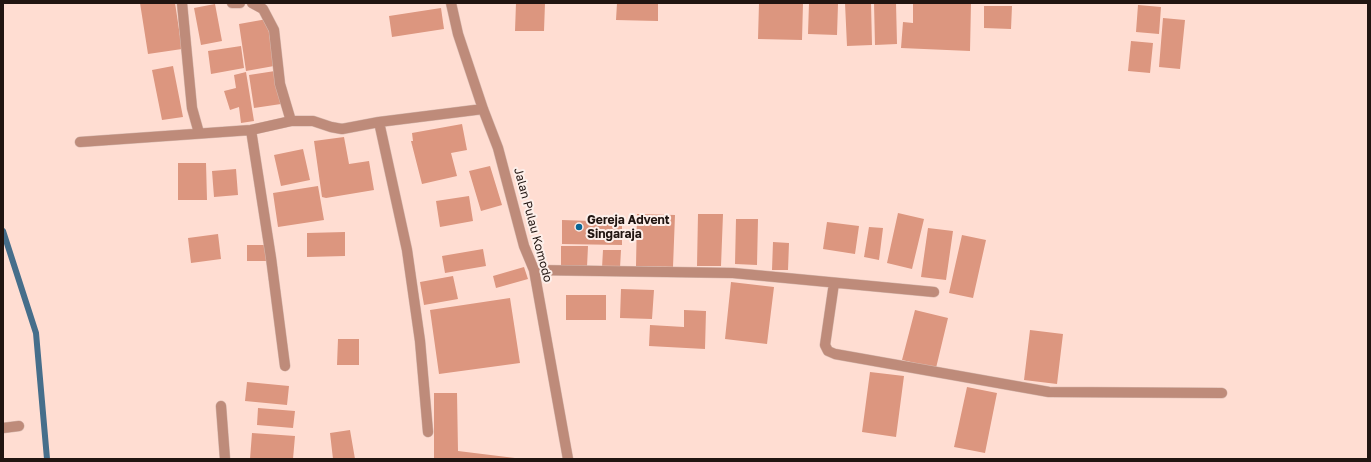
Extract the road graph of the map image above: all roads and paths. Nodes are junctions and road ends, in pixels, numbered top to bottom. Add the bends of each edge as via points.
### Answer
1 (182, 3) edge
2 (232, 3) edge
3 (240, 3) edge
4 (252, 3) edge
5 (451, 3) edge
6 (483, 109) junction
7 (291, 121) junction
8 (379, 122) junction
9 (251, 130) junction
10 (199, 133) junction
11 (80, 142) dead end
12 (534, 270) junction
13 (834, 282) junction
14 (934, 292) dead end
15 (285, 366) dead end
16 (1222, 393) dead end
17 (221, 406) dead end
18 (19, 426) dead end
19 (3, 428) edge
20 (428, 432) dead end
21 (225, 459) edge
22 (568, 459) edge

1 - 10 street via 192,108
2 - 3 street
4 - 7 street via 264,9 274,30 280,84
5 - 6 street, Jalan Pulau Komodo via 458,34
6 - 8 street
6 - 12 street, Jalan Pulau Komodo via 498,148 524,246
7 - 8 street via 313,121 342,129
7 - 9 street
8 - 20 street via 407,250 420,341
9 - 10 street
9 - 15 street
10 - 11 street
12 - 13 street via 733,273
12 - 22 street, Jalan Pulau Komodo
13 - 14 street
13 - 16 street via 825,345 828,351 835,354 1048,392
17 - 21 street
18 - 19 street

